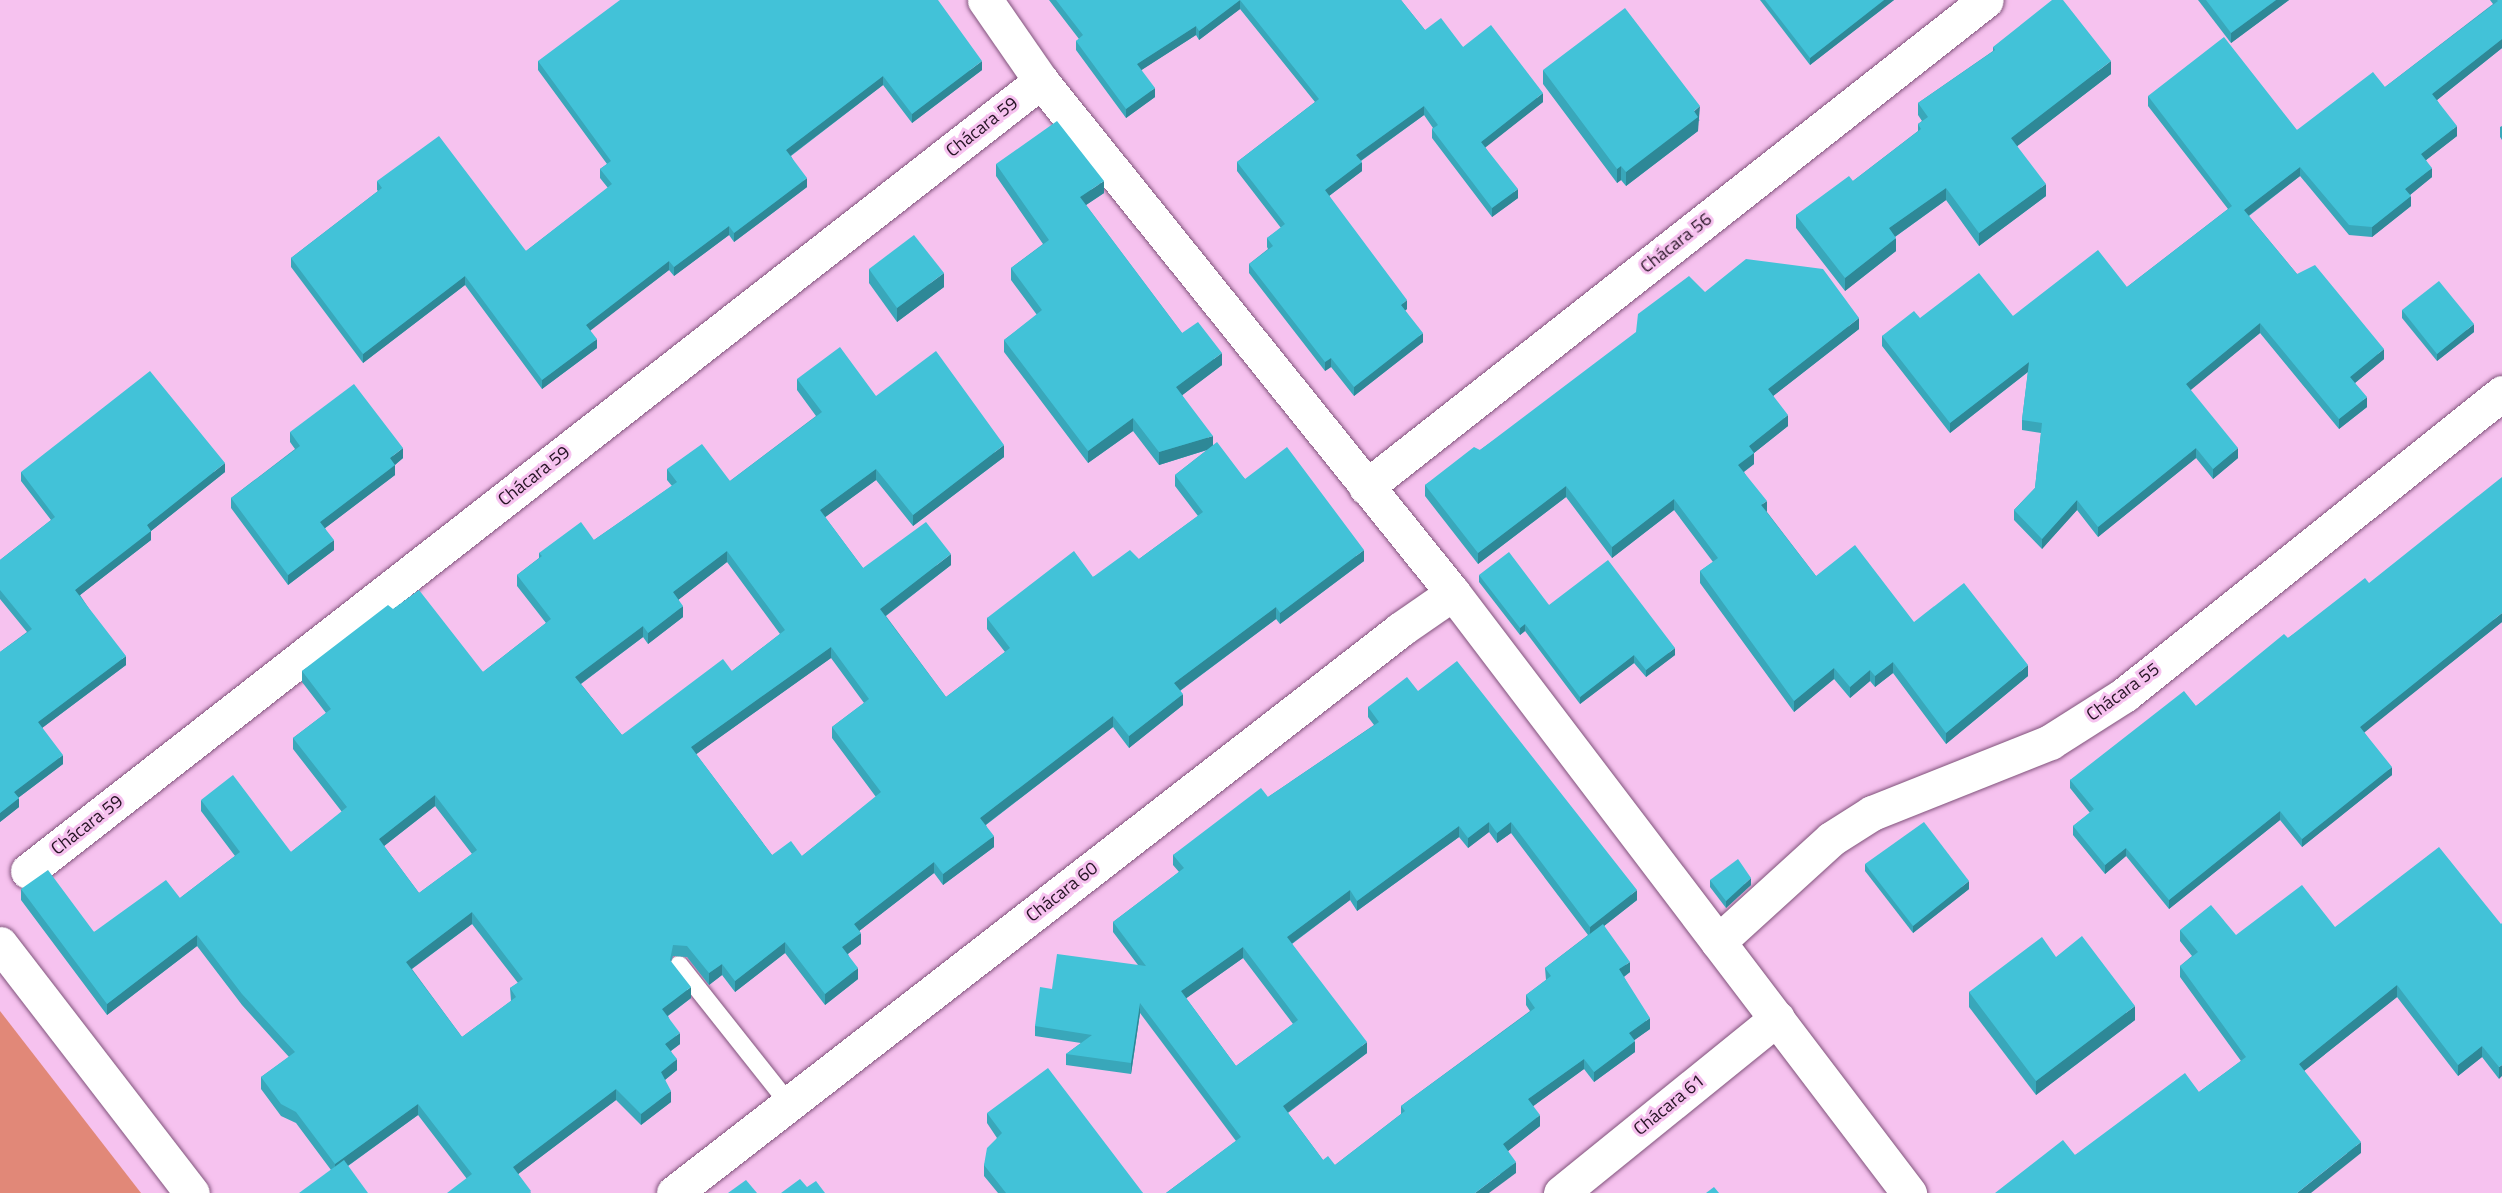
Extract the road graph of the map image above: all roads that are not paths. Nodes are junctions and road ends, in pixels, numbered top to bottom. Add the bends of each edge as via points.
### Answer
1 (985, 0) edge
2 (1986, 0) edge
3 (1041, 81) junction
4 (2502, 393) edge
5 (1366, 487) junction
6 (1453, 593) junction
7 (28, 871) dead end
8 (1718, 943) junction
9 (0, 944) edge
10 (679, 965) dead end
11 (1777, 1018) junction
12 (789, 1104) junction
13 (192, 1193) edge
14 (674, 1193) edge
15 (1561, 1193) edge
16 (1909, 1193) edge

1 - 3 street
2 - 5 street, Chácara 56
3 - 5 street
3 - 7 street, Chácara 59
4 - 8 street, Chácara 55 via 2124,695 2050,742 1872,813 1831,839
5 - 6 street
6 - 8 street
6 - 12 street, Chácara 60
8 - 11 street
9 - 13 street
10 - 12 lane
11 - 15 street, Chácara 61
11 - 16 street
12 - 14 street, Chácara 60

